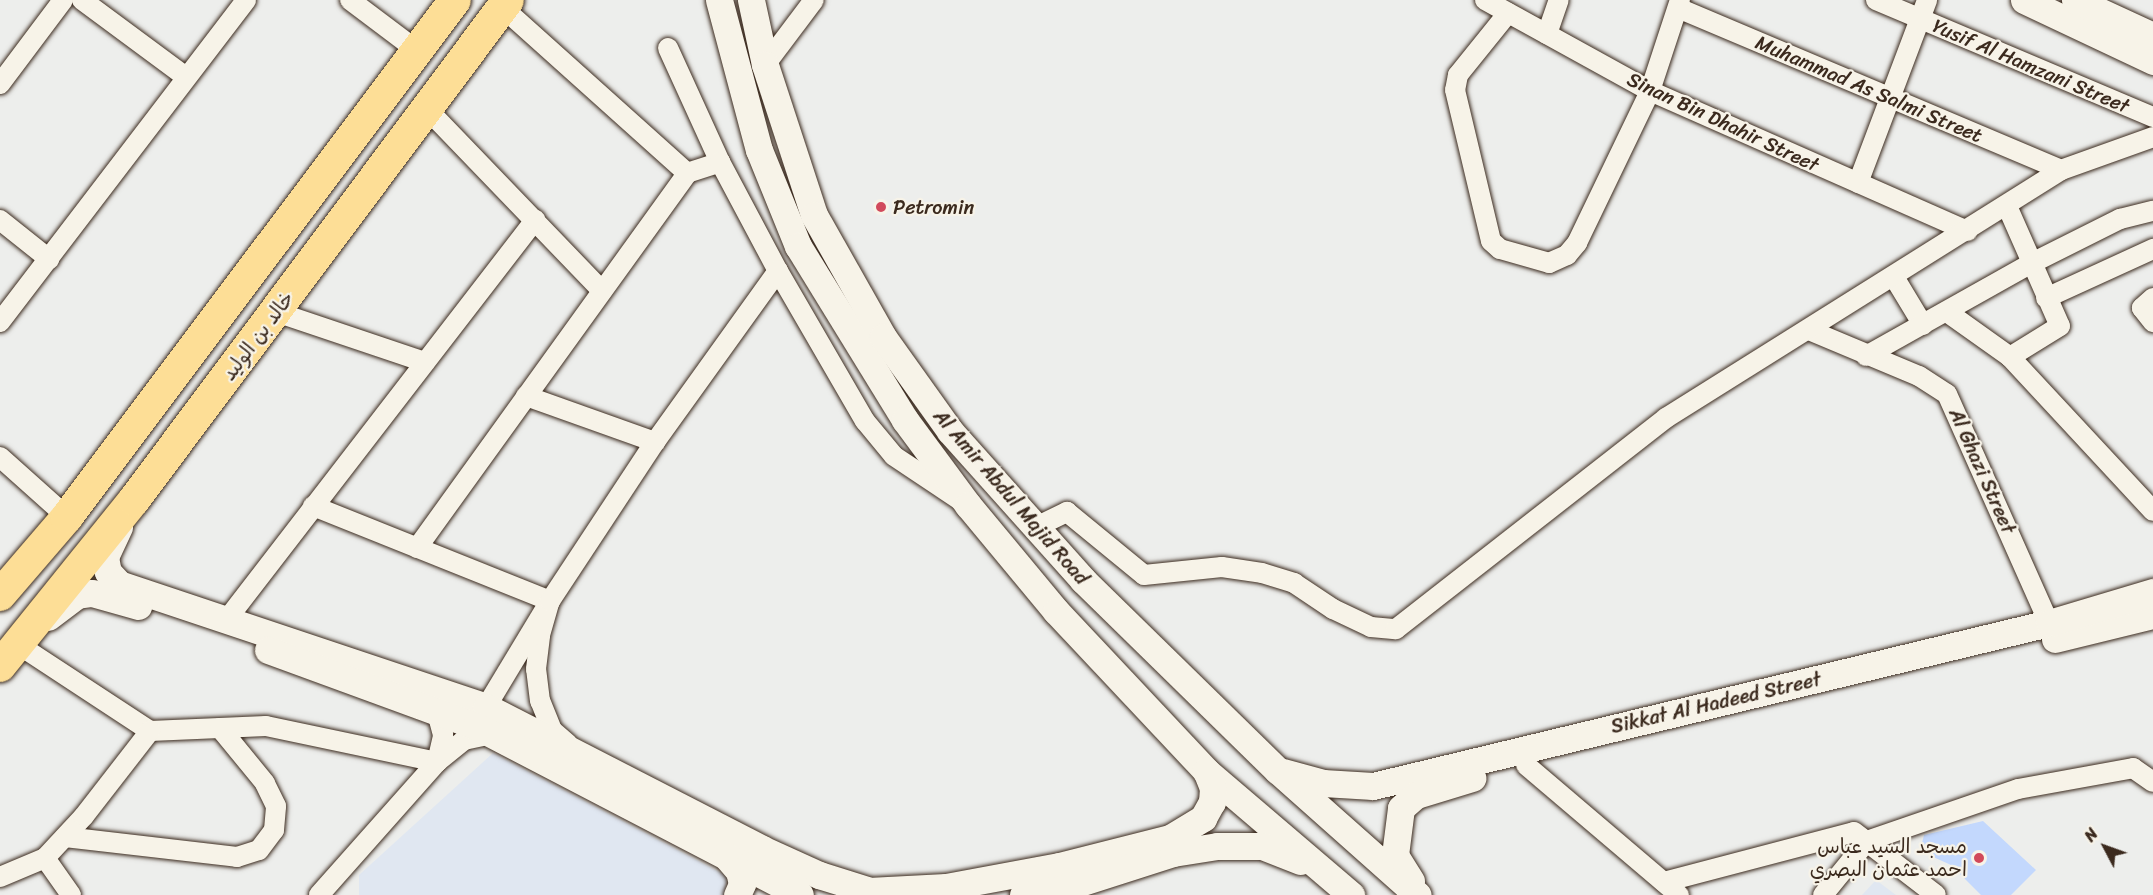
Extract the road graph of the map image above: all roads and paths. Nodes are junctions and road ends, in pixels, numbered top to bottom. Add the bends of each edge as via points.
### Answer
1 (63, 0) edge
2 (82, 0) edge
3 (246, 0) edge
4 (350, 0) edge
5 (455, 0) edge
6 (719, 0) edge
7 (751, 0) edge
8 (814, 0) edge
9 (1485, 0) edge
10 (1559, 0) edge
11 (1876, 0) edge
12 (1927, 0) edge
13 (2024, 0) edge
14 (2075, 0) edge
15 (505, 4) edge
16 (1679, 4) edge
17 (1508, 13) junction
18 (1920, 19) junction
19 (2151, 29) edge
20 (1547, 34) junction
21 (668, 48) dead end
22 (419, 52) junction
23 (2153, 61) edge
24 (765, 65) junction
25 (186, 77) junction
26 (0, 84) edge
27 (1650, 92) junction
28 (1890, 97) junction
29 (428, 110) junction
30 (2153, 117) edge
31 (2153, 137) edge
32 (720, 162) junction
33 (2061, 170) junction
34 (687, 173) junction
35 (1858, 183) junction
36 (2007, 206) junction
37 (2153, 211) edge
38 (0, 220) edge
39 (535, 220) junction
40 (1968, 231) junction
41 (2153, 249) edge
42 (49, 259) junction
43 (2030, 264) junction
44 (778, 271) junction
45 (1894, 277) junction
46 (602, 291) junction
47 (2046, 298) junction
48 (2153, 298) edge
49 (276, 312) junction
50 (1947, 312) junction
51 (0, 322) edge
52 (2153, 322) edge
53 (1923, 325) junction
54 (1809, 330) junction
55 (1866, 356) junction
56 (2010, 357) junction
57 (425, 362) junction
58 (526, 396) junction
59 (655, 442) junction
60 (0, 457) edge
61 (134, 500) junction
62 (968, 505) junction
63 (313, 506) junction
64 (2153, 511) edge
65 (67, 517) junction
66 (1034, 528) junction
67 (417, 548) junction
68 (2153, 592) edge
69 (0, 595) edge
70 (550, 601) junction
71 (2153, 615) edge
72 (228, 618) junction
73 (2049, 623) junction
74 (10, 656) edge
75 (486, 707) junction
76 (437, 712) junction
77 (220, 728) junction
78 (150, 731) junction
79 (492, 734) junction
80 (578, 754) junction
81 (437, 762) junction
82 (1526, 765) junction
83 (1277, 770) junction
84 (1206, 771) junction
85 (2153, 782) edge
86 (65, 837) junction
87 (1867, 842) junction
88 (722, 852) junction
89 (45, 858) junction
90 (0, 877) edge
91 (1330, 877) junction
92 (1664, 882) junction
93 (1080, 889) edge
94 (867, 890) junction
95 (71, 895) edge
96 (319, 895) edge
97 (736, 895) edge
98 (800, 895) edge
99 (1023, 895) edge
100 (1351, 895) edge
101 (1418, 895) edge
102 (1679, 895) edge
103 (1823, 895) edge
104 (1936, 895) edge

1 - 26 street
2 - 25 street
3 - 25 street
4 - 22 street
5 - 22 main road
6 - 62 main road, Al Amir Abdul Majid Road via 759,150 798,246 905,420
7 - 24 main road, Al Amir Abdul Majid Road
8 - 24 street
9 - 17 street, Sinan Bin Dhahir Street
10 - 20 street
11 - 18 street, Yusif Al Hamzani Street
12 - 18 street
13 - 23 main road
14 - 19 main road
15 - 29 main road, خالد بن الوليد
15 - 34 street
16 - 27 street
16 - 28 street, Muhammad As Salmi Street
17 - 20 street, Sinan Bin Dhahir Street
17 - 27 street via 1458,75 1455,90 1491,241 1500,249 1549,263 1567,255 1577,243
18 - 28 street
18 - 30 street, Yusif Al Hamzani Street
20 - 27 street, Sinan Bin Dhahir Street
21 - 32 street
22 - 65 main road
24 - 66 main road, Al Amir Abdul Majid Road via 814,215 848,277 883,337 950,431
25 - 42 street
27 - 35 street, Sinan Bin Dhahir Street
28 - 33 street, Muhammad As Salmi Street
28 - 35 street
29 - 39 street
29 - 49 main road, خالد بن الوليد
31 - 33 street
32 - 34 street
32 - 44 street
33 - 36 street
34 - 46 street
35 - 40 street, Sinan Bin Dhahir Street
36 - 40 street
36 - 43 street
37 - 43 street via 2120,219
38 - 42 street
39 - 46 street
39 - 57 street
40 - 45 street
41 - 47 street
42 - 51 street
43 - 47 street
43 - 50 street
44 - 59 street
44 - 62 street via 865,421 894,456
45 - 53 street
45 - 54 street
46 - 58 street
47 - 56 street via 2060,326
48 - 52 street via 2142,308
49 - 57 street
49 - 61 main road, خالد بن الوليد
50 - 53 street
50 - 56 street
53 - 55 street
54 - 55 street, Al Ghazi Street
54 - 66 street via 1666,418 1396,629 1371,627 1333,609 1294,583 1262,573 1222,567 1144,575 1067,512
55 - 73 street, Al Ghazi Street via 1919,376 1947,394
56 - 64 street
57 - 63 street
58 - 59 street
58 - 67 street
59 - 70 street
60 - 65 street
61 - 72 main road via 105,557 108,572 119,584
61 - 74 main road, خالد بن الوليد
62 - 84 main road, Al Amir Abdul Majid Road via 1056,611
63 - 67 street
63 - 72 street
65 - 69 main road
66 - 83 main road, Al Amir Abdul Majid Road
67 - 70 street
68 - 73 main road, Sikkat Al Hadeed Street
70 - 75 street
70 - 80 street via 540,634 536,669 540,701 552,730
71 - 82 main road, Sikkat Al Hadeed Street
72 - 75 main road
73 - 83 main road, Sikkat Al Hadeed Street via 1373,786 1323,783
74 - 76 main road via 58,607 92,593
74 - 78 street
75 - 80 main road
76 - 79 main road
76 - 81 street via 443,735
77 - 78 street
77 - 81 street via 266,726
77 - 86 street via 265,783 276,806 273,830 259,850 237,857
78 - 86 street
79 - 81 street via 464,740
79 - 88 main road
80 - 94 main road via 762,849 819,875
81 - 96 street
82 - 92 street
82 - 101 main road, Sikkat Al Hadeed Street via 1416,795 1401,808 1395,855
83 - 101 main road, Al Amir Abdul Majid Road
84 - 91 main road, Al Amir Abdul Majid Road
84 - 94 main road via 1213,788 1212,802 1203,818 1170,838 1059,866 946,887
85 - 87 street via 2133,768 2018,789
86 - 89 street
87 - 92 street via 1854,832
87 - 103 street
87 - 104 street
88 - 97 main road via 739,871 742,884
88 - 98 main road
89 - 90 street
89 - 95 street
91 - 93 main road via 1262,846 1217,846 1173,853
91 - 100 main road, Al Amir Abdul Majid Road
92 - 102 street
93 - 99 main road
94 - 98 main road

